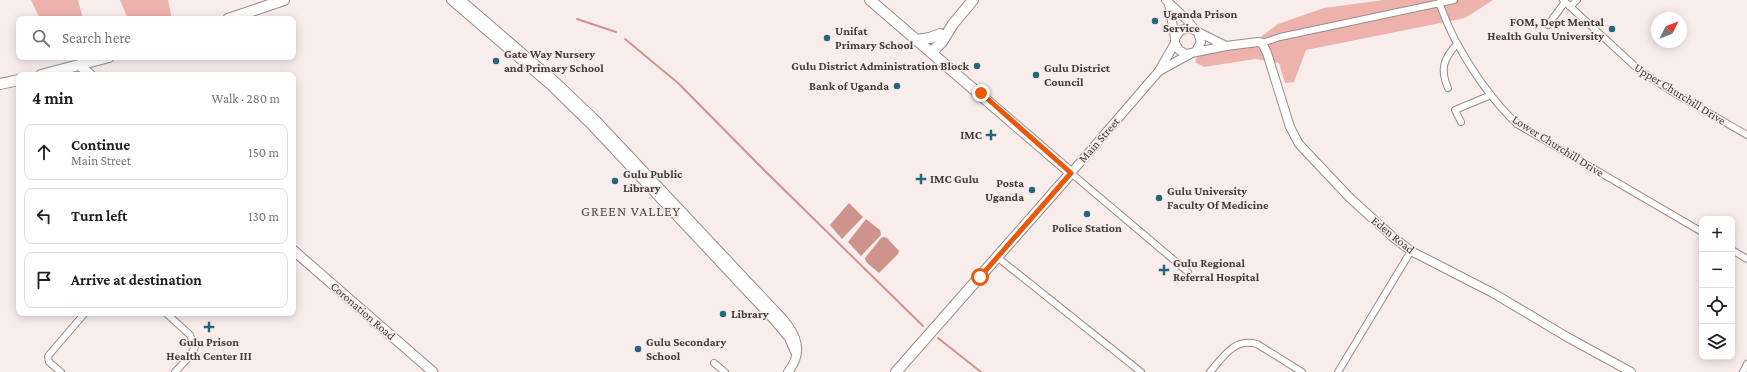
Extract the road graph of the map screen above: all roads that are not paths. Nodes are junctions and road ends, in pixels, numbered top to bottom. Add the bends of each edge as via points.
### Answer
1 (284, 0) edge
2 (450, 0) edge
3 (461, 0) edge
4 (870, 0) edge
5 (972, 0) edge
6 (1454, 0) edge
7 (1578, 0) edge
8 (1167, 1) edge
9 (1564, 1) edge
10 (268, 3) edge
11 (1439, 3) junction
12 (1570, 7) junction
13 (236, 16) edge
14 (1548, 25) dead end
15 (1196, 31) junction
16 (941, 38) junction
17 (917, 40) junction
18 (1175, 40) junction
19 (1262, 43) junction
20 (1457, 44) junction
21 (1226, 46) junction
22 (930, 51) junction
23 (1193, 53) junction
24 (99, 60) edge
25 (942, 61) junction
26 (80, 66) junction
27 (1159, 71) junction
28 (54, 72) edge
29 (87, 72) edge
30 (16, 81) edge
31 (0, 84) edge
32 (1448, 88) dead end
33 (1491, 96) junction
34 (1461, 122) dead end
35 (1747, 135) edge
36 (624, 154) junction
37 (1071, 173) junction
38 (1699, 230) edge
39 (1411, 251) junction
40 (1735, 252) edge
41 (296, 253) edge
42 (997, 257) junction
43 (1747, 259) edge
44 (1188, 272) dead end
45 (82, 316) edge
46 (169, 316) edge
47 (714, 363) dead end
48 (1747, 364) edge
49 (61, 372) edge
50 (175, 372) edge
51 (433, 372) edge
52 (725, 372) edge
53 (788, 372) edge
54 (896, 372) edge
55 (1141, 372) edge
56 (1210, 372) edge
57 (1302, 372) edge
58 (1338, 372) edge
59 (1631, 372) edge
60 (1743, 372) edge

1 - 10 main road
2 - 36 street via 550,85
3 - 36 street via 554,80 596,120
4 - 17 main road
5 - 16 main road
6 - 11 street
7 - 12 street
8 - 15 street
8 - 18 street
9 - 12 street, Upper Churchill Drive
9 - 14 street
10 - 13 main road
11 - 19 street
11 - 20 street, Lower Churchill Drive
12 - 35 street, Upper Churchill Drive via 1639,70
15 - 18 street via 1185,28
15 - 21 street
15 - 23 street via 1201,42
16 - 17 main road
16 - 22 main road
16 - 25 main road
17 - 22 main road
18 - 23 street via 1179,50 1186,54
18 - 27 street
19 - 21 street
19 - 39 street, Eden Road via 1290,127 1299,144 1350,198
20 - 32 street via 1443,65 1443,77
20 - 33 street, Lower Churchill Drive
21 - 23 street
22 - 25 main road
23 - 27 street
24 - 26 main road
25 - 37 main road
26 - 28 main road
26 - 29 main road
27 - 37 street, Main Street
30 - 31 main road
33 - 34 street via 1456,110
33 - 38 street, Lower Churchill Drive via 1517,124
36 - 53 street via 788,338 796,356
37 - 42 main road, Main Street
37 - 44 street
39 - 58 street
39 - 59 street, Eden Road via 1493,293
40 - 43 street
41 - 51 main road, Coronation Road
42 - 54 main road, Main Street
42 - 55 street
45 - 49 street via 48,356 49,362
46 - 50 street via 190,335 195,347
47 - 52 street
48 - 60 street
56 - 57 street via 1234,346 1250,342

